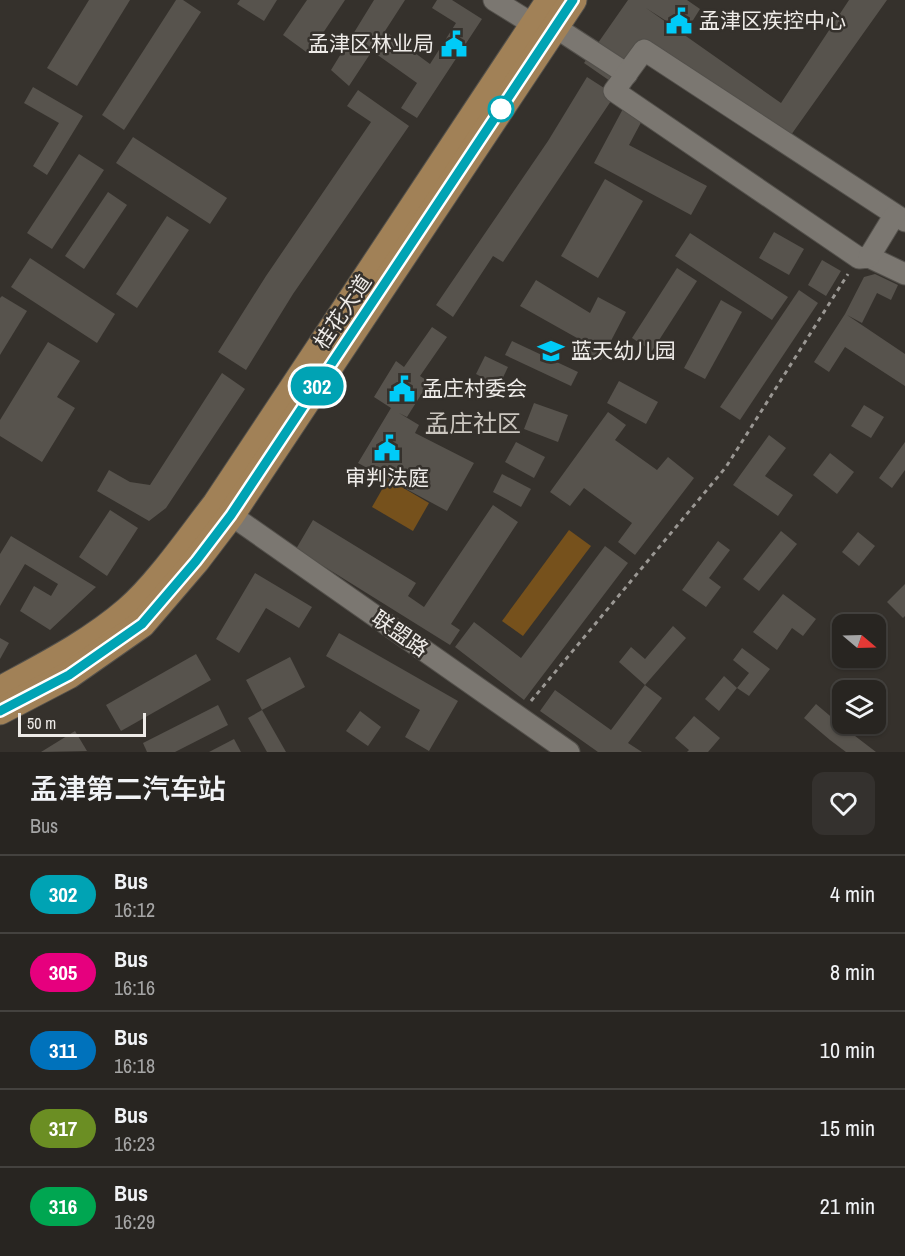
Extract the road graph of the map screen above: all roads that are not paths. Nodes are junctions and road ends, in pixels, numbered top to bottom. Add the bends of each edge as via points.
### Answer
1 (494, 0) edge
2 (550, 0) edge
3 (573, 0) edge
4 (546, 29) junction
5 (627, 74) junction
6 (900, 219) edge
7 (864, 257) junction
8 (905, 274) edge
9 (231, 515) junction
10 (0, 690) edge
11 (0, 711) edge
12 (569, 752) edge

1 - 4 street
2 - 4 main road, 桂花大道
3 - 4 main road, 桂花大道
4 - 5 street
4 - 9 main road, 桂花大道
4 - 10 main road, 桂花大道 via 182,549 129,609 59,658
5 - 6 street via 644,50
5 - 7 street via 614,91
6 - 7 street
7 - 8 street
9 - 11 main road, 桂花大道 via 142,624 69,675
9 - 12 street, 联盟路

